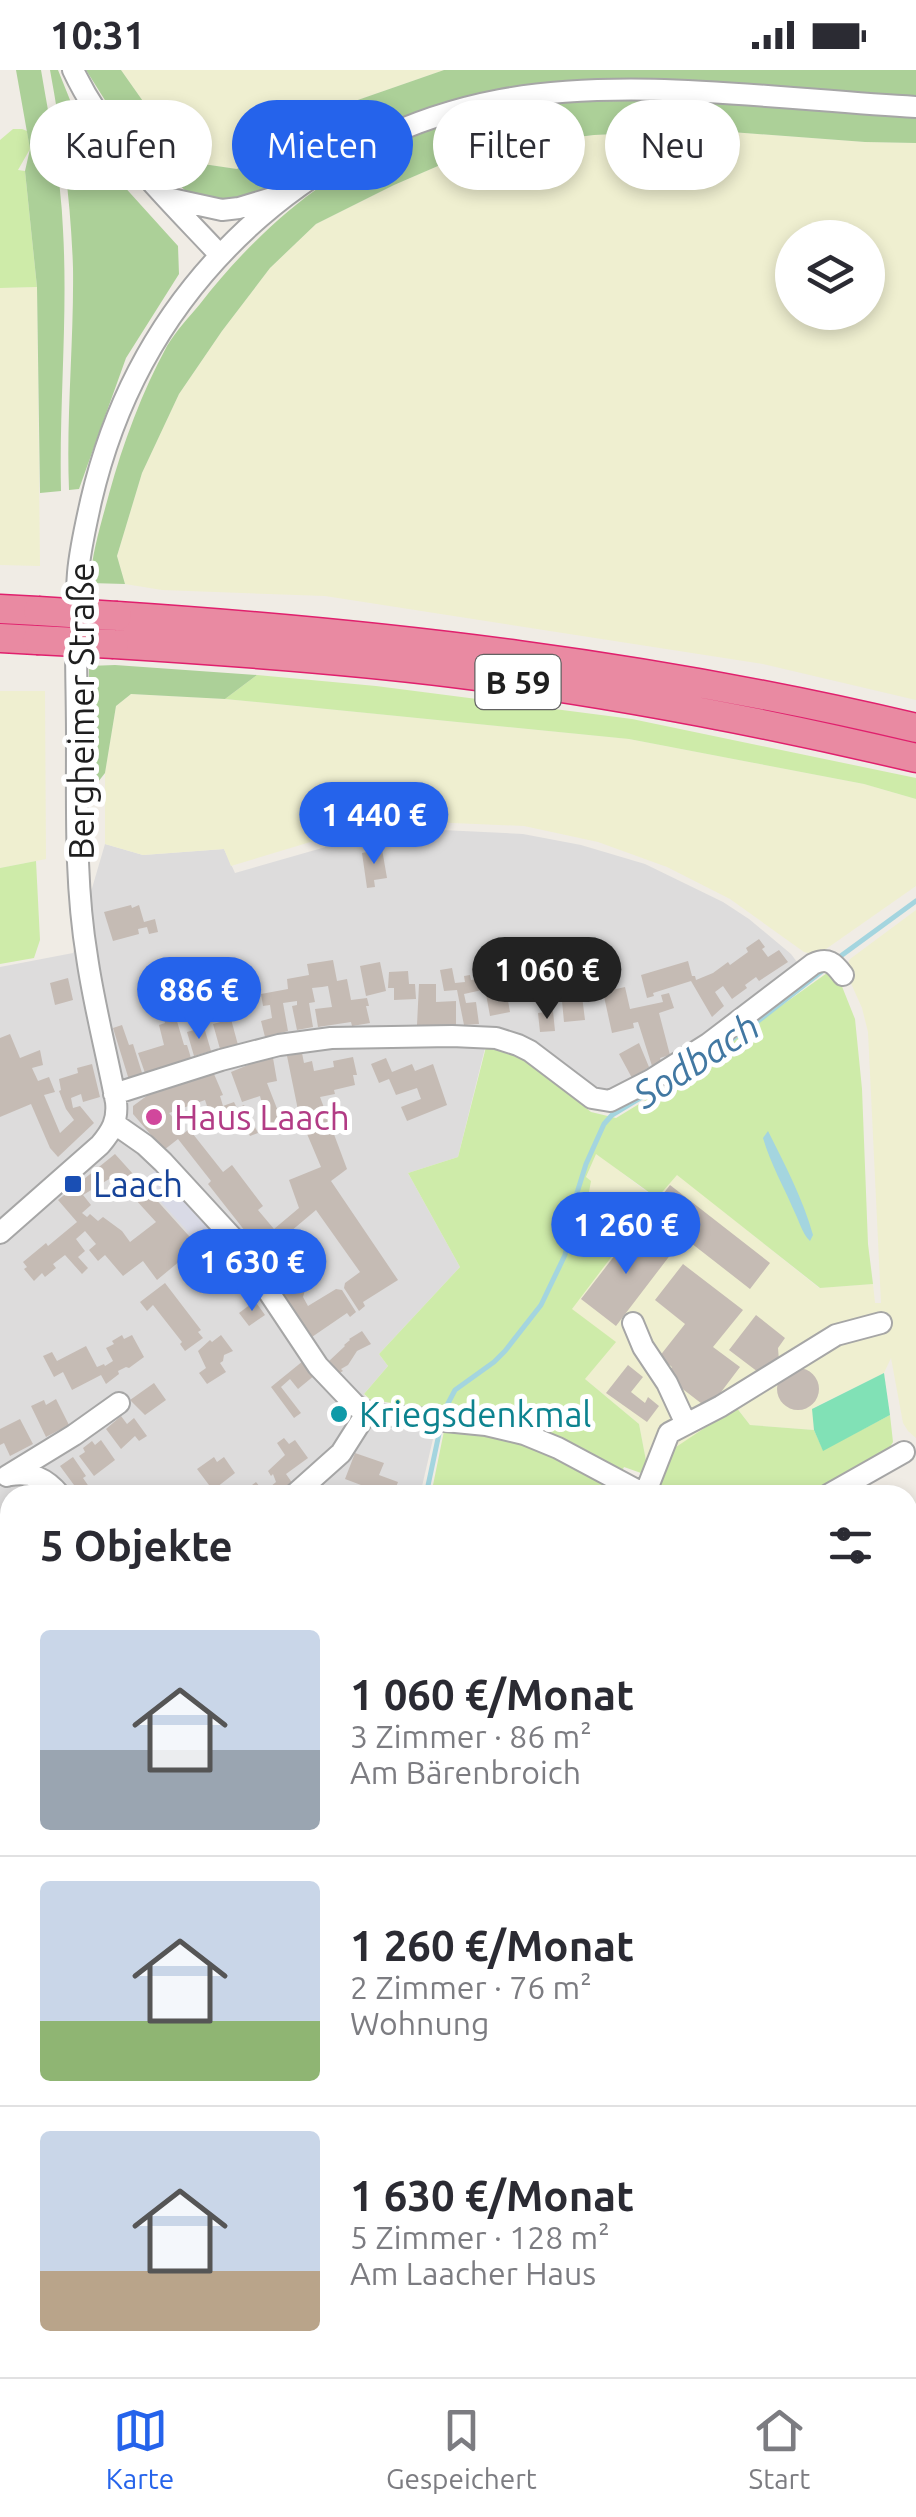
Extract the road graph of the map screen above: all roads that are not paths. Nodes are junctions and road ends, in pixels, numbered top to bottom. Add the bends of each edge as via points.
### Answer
1 (74, 70) edge
2 (916, 108) edge
3 (291, 192) junction
4 (167, 198) junction
5 (220, 255) junction
6 (0, 608) edge
7 (0, 638) edge
8 (916, 728) edge
9 (916, 758) edge
10 (837, 967) dead end
11 (114, 1094) junction
12 (115, 1124) junction
13 (0, 1233) edge
14 (634, 1322) dead end
15 (881, 1324) dead end
16 (119, 1403) dead end
17 (367, 1412) junction
18 (686, 1424) junction
19 (904, 1452) dead end
20 (3, 1478) edge
21 (51, 1485) edge
22 (309, 1485) edge
23 (628, 1485) edge
24 (648, 1485) edge
25 (846, 1485) edge

1 - 4 street via 112,135
2 - 3 street, Bergheimer Straße via 664,91 532,95 403,128
3 - 4 street via 222,210
3 - 5 street, Bergheimer Straße
4 - 5 street
5 - 11 street, Bergheimer Straße via 172,312 127,393 104,451 80,559 82,915
6 - 8 highway, B 59, bridge via 373,636 574,661
7 - 9 highway, B 59, bridge via 376,664 512,681 692,710
10 - 11 street via 824,960 810,966 708,1044 610,1101 592,1098 511,1042 452,1036 290,1043
11 - 12 street, Bergheimer Straße
12 - 13 street via 93,1152
12 - 17 street via 163,1162 232,1238 318,1366
14 - 18 street
15 - 18 street via 836,1334
16 - 20 street
17 - 22 street via 341,1454
17 - 23 street via 513,1430
18 - 24 street via 669,1432
19 - 25 street
20 - 21 street via 25,1474

